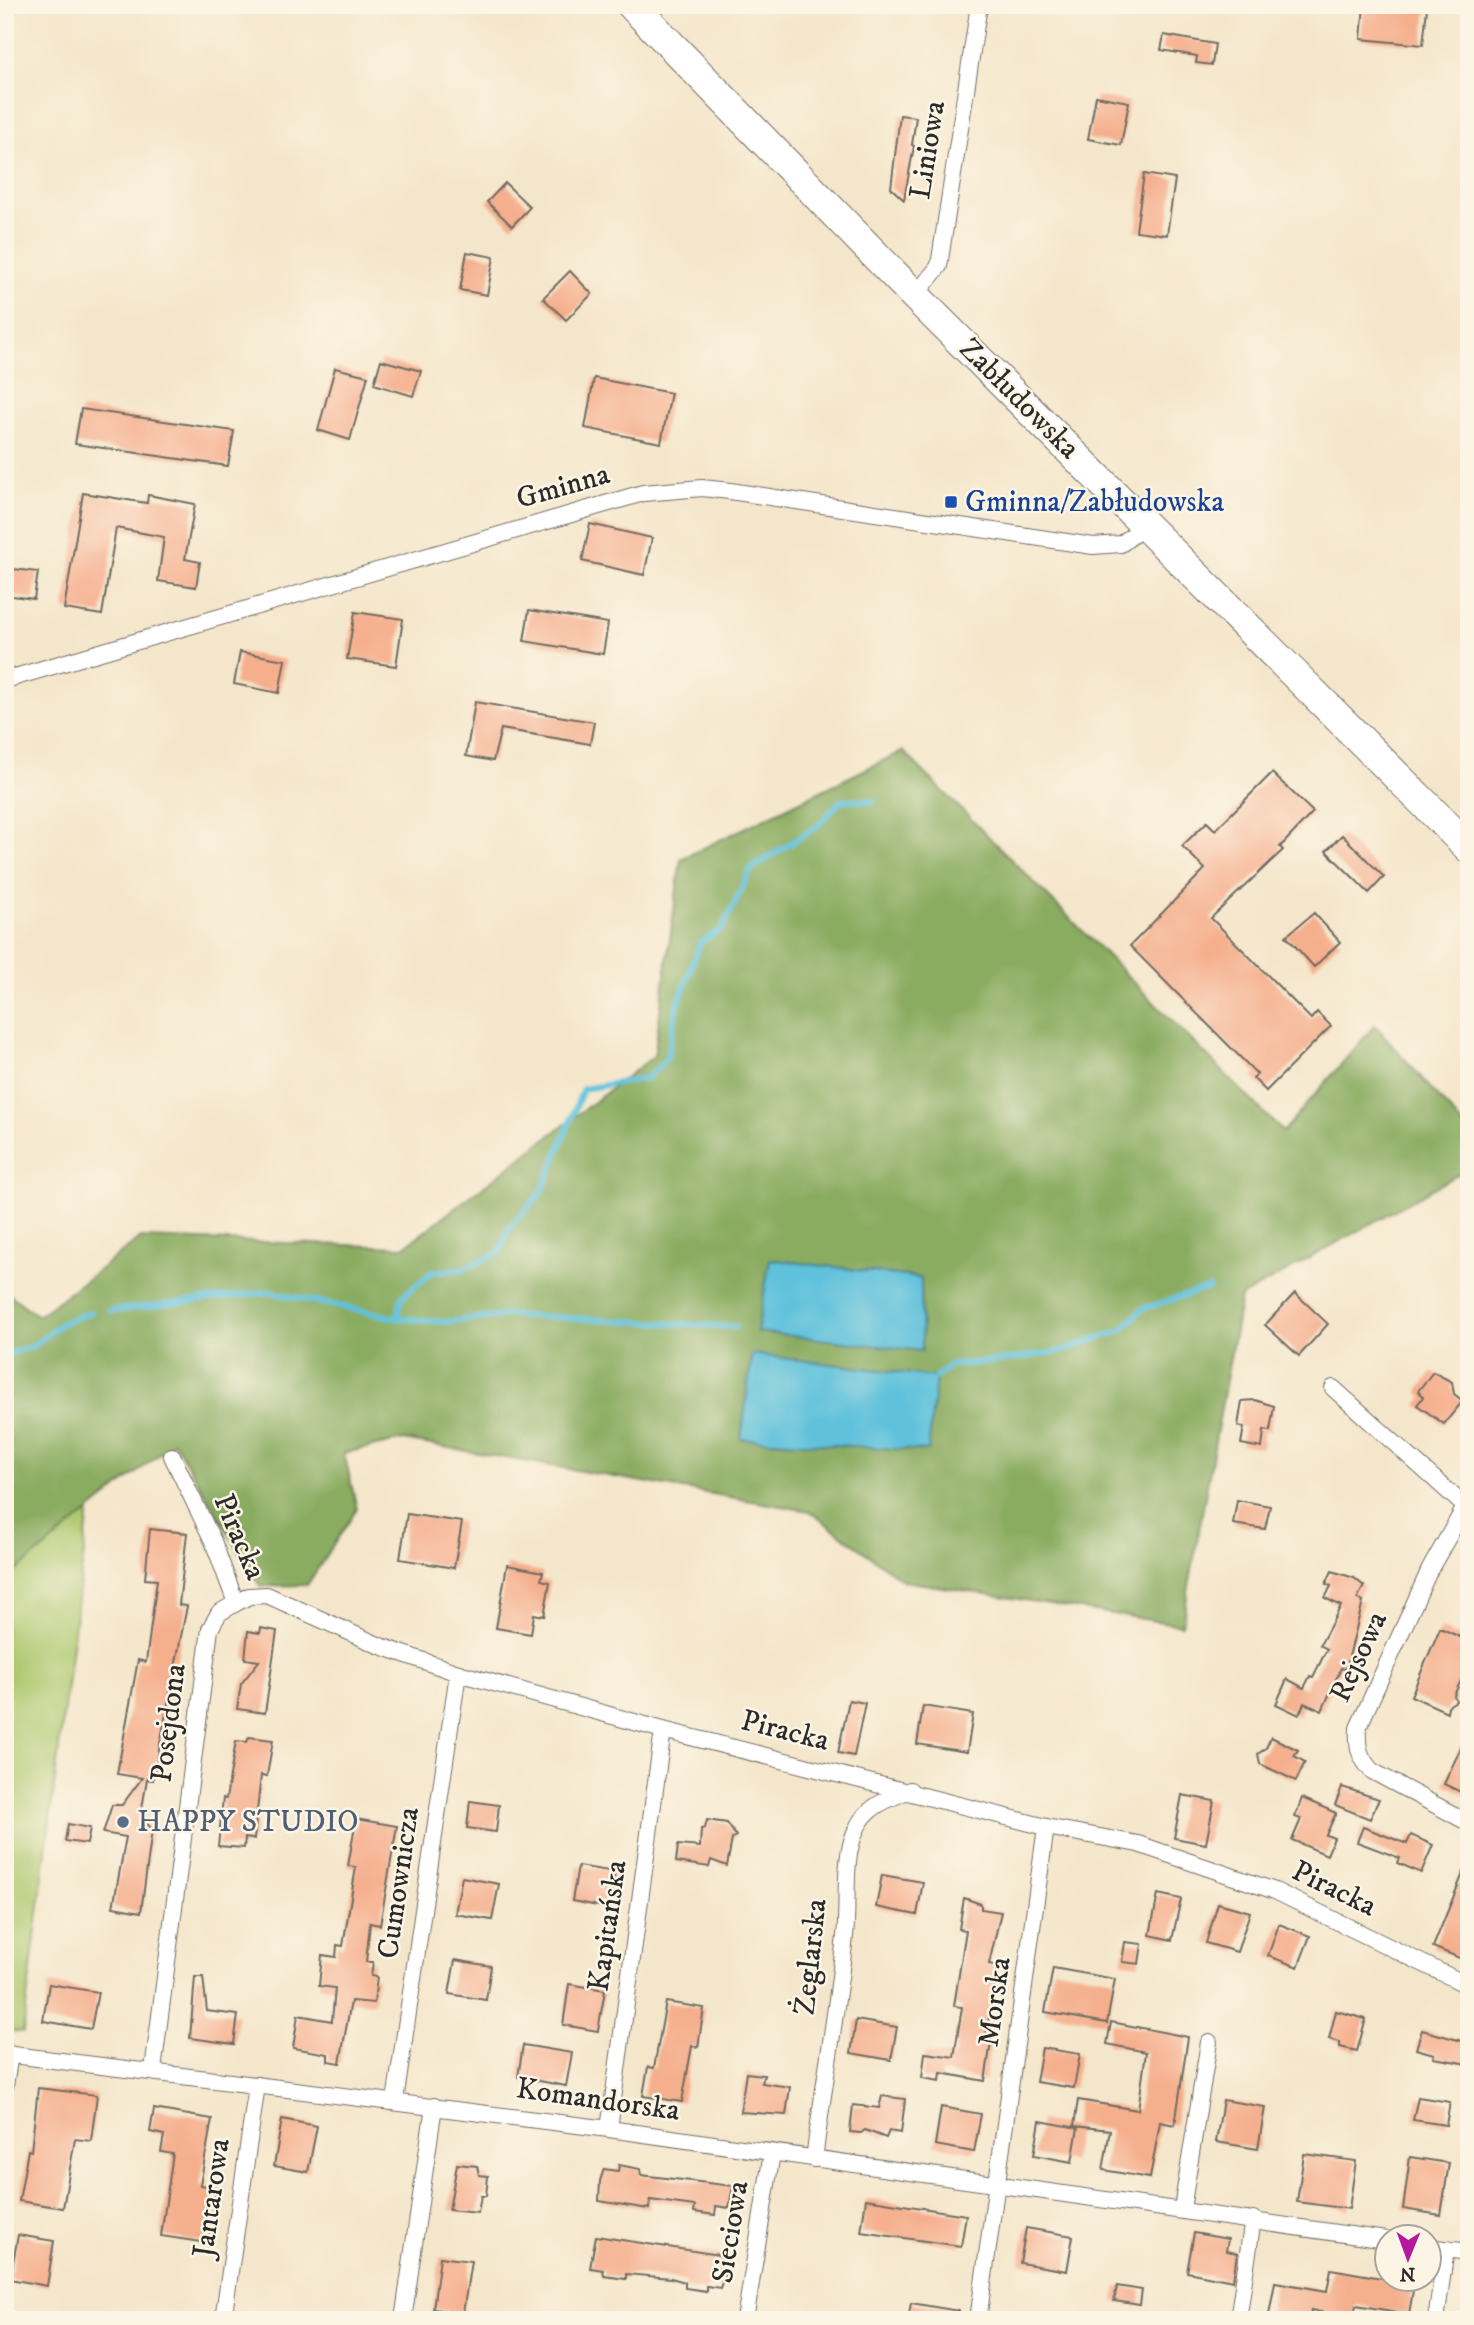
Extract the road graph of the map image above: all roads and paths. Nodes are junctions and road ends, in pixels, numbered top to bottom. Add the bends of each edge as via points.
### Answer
1 (632, 5) edge
2 (979, 5) edge
3 (915, 296) junction
4 (1146, 525) junction
5 (5, 680) edge
6 (1469, 848) edge
7 (1334, 1388) dead end
8 (172, 1456) dead end
9 (1467, 1508) edge
10 (236, 1602) junction
11 (458, 1673) junction
12 (663, 1730) junction
13 (910, 1790) junction
14 (1469, 1823) edge
15 (1046, 1827) junction
16 (1469, 1986) edge
17 (1209, 2042) dead end
18 (8, 2054) edge
19 (153, 2070) junction
20 (257, 2085) junction
21 (5, 2086) edge
22 (395, 2101) junction
23 (434, 2106) junction
24 (609, 2129) junction
25 (772, 2153) junction
26 (814, 2159) junction
27 (999, 2184) junction
28 (1182, 2209) junction
29 (1253, 2219) junction
30 (1372, 2238) edge
31 (1442, 2249) edge
32 (1446, 2249) junction
33 (1469, 2252) edge
34 (223, 2320) edge
35 (403, 2320) edge
36 (745, 2320) edge
37 (978, 2320) edge
38 (1238, 2320) edge
39 (1436, 2320) edge

1 - 3 highway, Zabłudowska
2 - 3 street, Liniowa via 939,266
3 - 4 highway, Zabłudowska
4 - 5 street, Gminna via 1121,544 1093,546 730,491 643,493
4 - 6 highway, Zabłudowska
7 - 9 street
8 - 10 street, Piracka
9 - 14 street, Rejsowa via 1430,1569 1358,1728 1357,1743 1361,1759 1372,1771
10 - 11 street, Piracka via 267,1595 283,1600 307,1615
10 - 19 street, Posejdona via 219,1613 210,1629
11 - 12 street, Piracka
11 - 22 street, Cumownicza
12 - 13 street, Piracka
12 - 24 street, Kapitańska
13 - 15 street, Piracka
13 - 26 street, Żeglarska via 878,1803 855,1832
15 - 16 street, Piracka via 1138,1844 1275,1891
15 - 27 street, Morska
17 - 28 street
18 - 19 street, Komandorska
18 - 21 street
19 - 20 street, Komandorska
20 - 22 street, Komandorska
20 - 34 street, Jantarowa
22 - 23 street, Komandorska
23 - 24 street, Komandorska
23 - 35 street
24 - 25 street, Komandorska
25 - 26 street, Komandorska
25 - 36 street, Sieciowa
26 - 27 street, Komandorska
27 - 28 street, Komandorska
27 - 37 street, Morska
28 - 29 street, Komandorska
29 - 30 street, Komandorska
29 - 38 street
31 - 32 street
32 - 33 street
32 - 39 street

